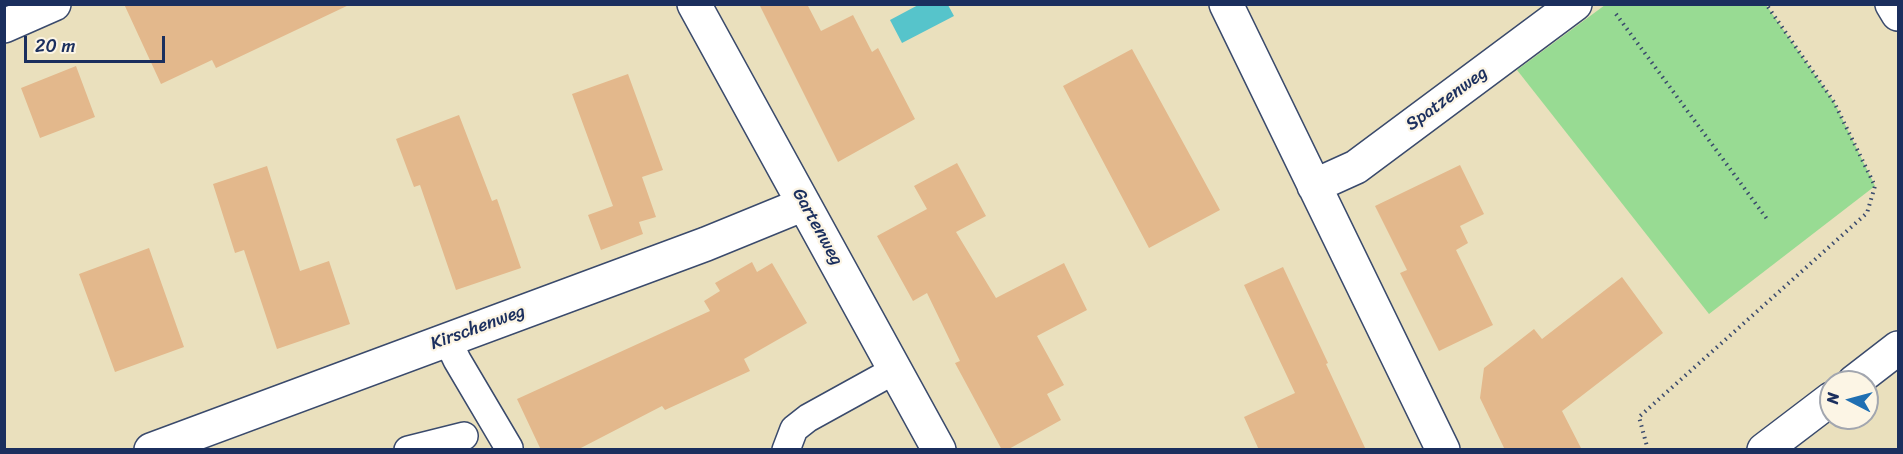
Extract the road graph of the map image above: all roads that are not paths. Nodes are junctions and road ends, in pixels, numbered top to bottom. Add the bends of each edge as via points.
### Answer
1 (54, 4) edge
2 (694, 4) edge
3 (1226, 4) edge
4 (1575, 4) edge
5 (1892, 4) edge
6 (1899, 14) edge
7 (4, 26) edge
8 (1314, 186) junction
9 (804, 204) junction
10 (447, 339) junction
11 (1899, 348) edge
12 (895, 370) junction
13 (1870, 370) edge
14 (1819, 408) edge
15 (464, 436) dead end
16 (171, 446) edge
17 (509, 448) dead end
18 (408, 450) edge
19 (786, 450) edge
20 (939, 450) edge
21 (1443, 450) edge
22 (1764, 450) edge

1 - 7 street
2 - 9 street, Gartenweg
3 - 8 street
4 - 8 street, Spatzenweg via 1356,166
5 - 6 street
8 - 21 street
9 - 10 street, Kirschenweg
9 - 12 street, Gartenweg
10 - 16 street, Kirschenweg
10 - 17 lane
11 - 13 street
12 - 19 lane via 808,418 794,429
12 - 20 street, Gartenweg
14 - 22 street
15 - 18 lane

